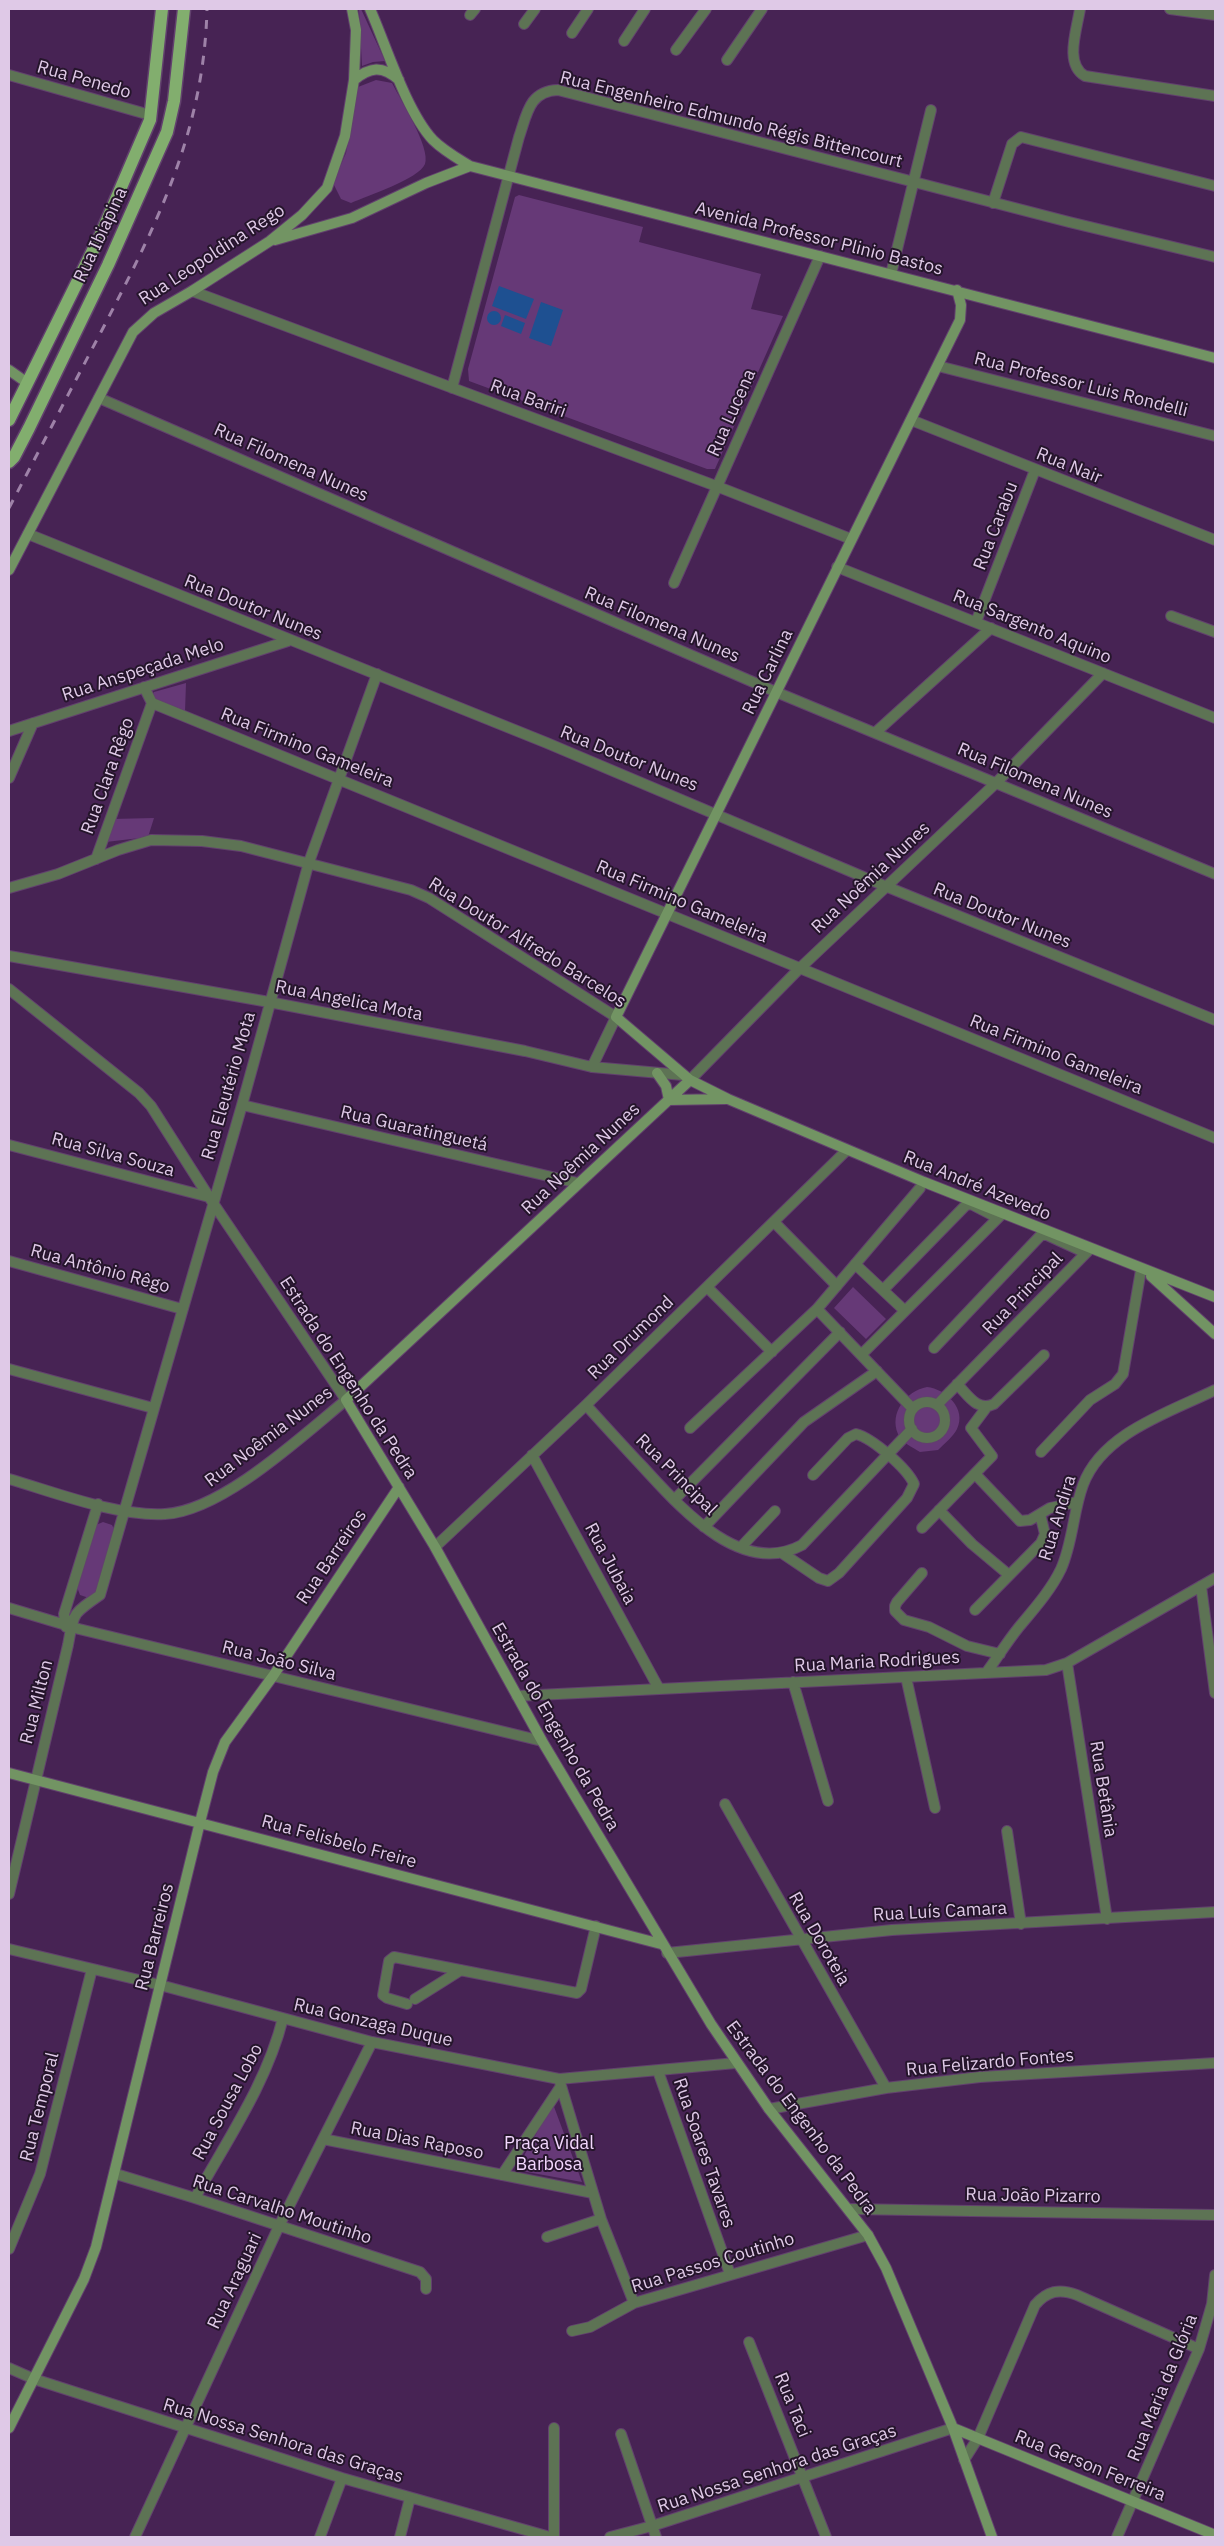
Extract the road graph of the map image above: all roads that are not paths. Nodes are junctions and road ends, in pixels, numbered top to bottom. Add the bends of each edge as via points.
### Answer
1 (162, 9) edge
2 (184, 9) edge
3 (352, 9) edge
4 (370, 9) edge
5 (536, 9) edge
6 (588, 9) edge
7 (645, 9) edge
8 (706, 9) edge
9 (762, 9) edge
10 (1080, 9) edge
11 (1170, 9) edge
12 (1200, 11) edge
13 (1215, 15) edge
14 (524, 24) dead end
15 (572, 33) dead end
16 (624, 41) dead end
17 (676, 50) dead end
18 (727, 60) dead end
19 (9, 75) edge
20 (354, 80) junction
21 (399, 80) junction
22 (1215, 96) edge
23 (931, 110) dead end
24 (150, 116) junction
25 (470, 166) junction
26 (507, 177) junction
27 (913, 182) junction
28 (1215, 186) edge
29 (993, 203) junction
30 (270, 241) junction
31 (820, 256) junction
32 (1215, 257) edge
33 (892, 274) junction
34 (957, 290) junction
35 (192, 291) junction
36 (1215, 358) edge
37 (938, 366) junction
38 (9, 370) edge
39 (26, 382) junction
40 (452, 388) junction
41 (99, 398) junction
42 (9, 420) edge
43 (911, 420) junction
44 (1215, 436) edge
45 (9, 462) edge
46 (1035, 470) junction
47 (716, 486) junction
48 (28, 534) junction
49 (851, 539) junction
50 (1215, 540) edge
51 (837, 567) junction
52 (9, 570) edge
53 (674, 583) dead end
54 (1171, 616) dead end
55 (976, 622) junction
56 (991, 628) junction
57 (1215, 632) edge
58 (288, 640) junction
59 (1103, 673) junction
60 (377, 674) junction
61 (144, 687) junction
62 (776, 692) junction
63 (152, 703) junction
64 (1215, 718) edge
65 (32, 723) junction
66 (9, 731) edge
67 (876, 732) junction
68 (9, 778) edge
69 (339, 778) junction
70 (997, 782) junction
71 (716, 813) junction
72 (96, 859) junction
73 (309, 862) junction
74 (1215, 874) edge
75 (885, 886) junction
76 (9, 888) edge
77 (668, 914) junction
78 (9, 956) edge
79 (799, 969) junction
80 (9, 989) edge
81 (269, 1002) junction
82 (616, 1017) junction
83 (1215, 1020) edge
84 (592, 1067) junction
85 (657, 1073) junction
86 (687, 1078) junction
87 (728, 1099) junction
88 (669, 1100) junction
89 (242, 1105) junction
90 (1215, 1138) edge
91 (9, 1145) edge
92 (847, 1150) junction
93 (578, 1184) junction
94 (920, 1188) dead end
95 (211, 1200) junction
96 (1000, 1216) junction
97 (774, 1222) junction
98 (1088, 1251) junction
99 (9, 1261) edge
100 (855, 1264) junction
101 (1144, 1271) junction
102 (837, 1286) junction
103 (706, 1287) junction
104 (883, 1290) junction
105 (1215, 1297) edge
106 (182, 1309) junction
107 (817, 1309) junction
108 (904, 1310) junction
109 (840, 1332) junction
110 (1215, 1334) edge
111 (934, 1348) dead end
112 (772, 1352) junction
113 (862, 1354) junction
114 (1044, 1354) dead end
115 (9, 1369) edge
116 (877, 1370) junction
117 (957, 1384) junction
118 (1215, 1390) edge
119 (346, 1400) junction
120 (937, 1405) junction
121 (586, 1406) junction
122 (153, 1408) junction
123 (913, 1408) junction
124 (986, 1408) junction
125 (690, 1428) dead end
126 (912, 1429) junction
127 (1040, 1452) dead end
128 (532, 1455) junction
129 (888, 1455) junction
130 (813, 1474) dead end
131 (978, 1476) dead end
132 (9, 1479) edge
133 (399, 1487) junction
134 (674, 1500) junction
135 (1077, 1502) junction
136 (98, 1504) junction
137 (123, 1510) junction
138 (939, 1510) junction
139 (776, 1511) dead end
140 (1040, 1514) junction
141 (704, 1527) junction
142 (922, 1528) dead end
143 (435, 1547) junction
144 (741, 1548) junction
145 (782, 1552) junction
146 (922, 1573) dead end
147 (1009, 1575) junction
148 (1215, 1578) edge
149 (1201, 1586) junction
150 (72, 1589) junction
151 (87, 1604) junction
152 (9, 1608) edge
153 (974, 1610) dead end
154 (68, 1626) junction
155 (1000, 1654) junction
156 (1067, 1663) junction
157 (986, 1673) junction
158 (273, 1676) junction
159 (906, 1677) junction
160 (793, 1682) junction
161 (658, 1688) junction
162 (1215, 1693) edge
163 (517, 1696) junction
164 (542, 1741) junction
165 (9, 1773) edge
166 (34, 1780) junction
167 (828, 1801) dead end
168 (726, 1804) dead end
169 (935, 1808) dead end
170 (200, 1822) junction
171 (1007, 1832) dead end
172 (9, 1894) edge
173 (1215, 1912) edge
174 (1107, 1920) junction
175 (1021, 1924) junction
176 (596, 1926) junction
177 (800, 1939) junction
178 (661, 1944) junction
179 (9, 1949) edge
180 (667, 1953) junction
181 (92, 1969) junction
182 (461, 1970) junction
183 (160, 1985) junction
184 (283, 2018) junction
185 (372, 2042) junction
186 (736, 2062) junction
187 (1215, 2063) edge
188 (658, 2071) junction
189 (560, 2083) junction
190 (886, 2088) junction
191 (769, 2108) junction
192 (323, 2139) junction
193 (116, 2174) junction
194 (502, 2175) junction
195 (593, 2194) junction
196 (195, 2198) junction
197 (849, 2210) junction
198 (1215, 2215) edge
199 (601, 2219) junction
200 (279, 2226) junction
201 (868, 2235) junction
202 (547, 2237) dead end
203 (9, 2249) edge
204 (730, 2274) junction
205 (1215, 2275) edge
206 (426, 2289) dead end
207 (634, 2303) junction
208 (572, 2331) dead end
209 (748, 2342) dead end
210 (1200, 2348) junction
211 (9, 2368) edge
212 (34, 2379) junction
213 (9, 2428) edge
214 (185, 2428) junction
215 (554, 2428) dead end
216 (953, 2428) junction
217 (620, 2434) dead end
218 (978, 2438) junction
219 (964, 2460) junction
220 (804, 2477) junction
221 (342, 2478) junction
222 (410, 2498) junction
223 (1133, 2501) junction
224 (652, 2526) junction
225 (1215, 2535) edge
226 (136, 2537) edge
227 (320, 2537) edge
228 (400, 2537) edge
229 (550, 2537) edge
230 (554, 2537) edge
231 (610, 2537) edge
232 (656, 2537) edge
233 (826, 2537) edge
234 (992, 2537) edge
235 (1117, 2537) edge

1 - 24 main road, Rua Ibiapina
2 - 45 main road, Rua Ibiapina via 174,101 167,132 108,265 29,428
3 - 20 street, Rua Leopoldina Rego via 356,30
4 - 21 street
5 - 14 street
6 - 15 street
7 - 16 street
8 - 17 street
9 - 18 street
10 - 22 street via 1073,57 1074,66 1081,74
11 - 12 street
12 - 13 street
19 - 24 street, Rua Penedo
20 - 21 street via 378,68
20 - 30 street, Rua Leopoldina Rego via 340,157 327,188 302,215
21 - 25 street, Avenida Professor Plinio Bastos via 426,132 447,152
23 - 27 street
24 - 39 main road, Rua Ibiapina via 101,234
25 - 26 street, Avenida Professor Plinio Bastos
25 - 30 street via 352,218
26 - 27 street, Rua Engenheiro Edmundo Régis Bittencourt via 534,99 546,90 558,90
26 - 31 street, Avenida Professor Plinio Bastos
26 - 40 street, Rua Engenheiro Edmundo Régis Bittencourt
27 - 29 street, Rua Engenheiro Edmundo Régis Bittencourt
27 - 33 street
28 - 29 street via 1021,137 1012,144
29 - 32 street, Rua Engenheiro Edmundo Régis Bittencourt
30 - 35 street, Rua Leopoldina Rego
31 - 33 street, Avenida Professor Plinio Bastos
31 - 47 street, Rua Lucena
33 - 34 street, Avenida Professor Plinio Bastos
34 - 36 street, Avenida Professor Plinio Bastos
34 - 37 street, Rua Carlina via 960,320
35 - 40 street, Rua Bariri
35 - 41 street, Rua Leopoldina Rego via 149,316 132,332
37 - 43 street, Rua Carlina
37 - 44 street, Rua Professor Luis Rondelli
38 - 39 street
39 - 42 main road, Rua Ibiapina
40 - 47 street, Rua Bariri
41 - 48 street, Rua Leopoldina Rego
41 - 62 street, Rua Filomena Nunes
43 - 46 street, Rua Nair
43 - 49 street, Rua Carlina
46 - 50 street, Rua Nair
46 - 55 street, Rua Carabu
47 - 49 street, Rua Bariri
47 - 53 street, Rua Lucena
48 - 52 street, Rua Leopoldina Rego
48 - 58 street, Rua Doutor Nunes
49 - 51 street, Rua Carlina
51 - 55 street, Rua Sargento Aquino
51 - 62 street, Rua Carlina
54 - 57 street
55 - 56 street, Rua Sargento Aquino
56 - 59 street, Rua Sargento Aquino
56 - 67 street
58 - 60 street, Rua Doutor Nunes
58 - 61 street, Rua Anspeçada Melo
59 - 64 street, Rua Sargento Aquino
59 - 70 street, Rua Noêmia Nunes
60 - 69 street, Rua Eleutério Mota
60 - 71 street, Rua Doutor Nunes
61 - 63 street
61 - 65 street, Rua Anspeçada Melo
62 - 67 street, Rua Filomena Nunes
62 - 71 street, Rua Carlina
63 - 69 street, Rua Firmino Gameleira
63 - 72 street, Rua Clara Rêgo
65 - 66 street, Rua Anspeçada Melo
65 - 68 street
67 - 70 street, Rua Filomena Nunes
69 - 73 street, Rua Eleutério Mota
69 - 77 street, Rua Firmino Gameleira
70 - 74 street, Rua Filomena Nunes
70 - 75 street, Rua Noêmia Nunes
71 - 75 street, Rua Doutor Nunes
71 - 77 street, Rua Carlina
72 - 73 street, Rua Doutor Alfredo Barcelos via 135,844 167,839 241,846
72 - 76 street, Rua Doutor Alfredo Barcelos
73 - 81 street, Rua Eleutério Mota
73 - 82 street, Rua Doutor Alfredo Barcelos via 412,890 429,898
75 - 79 street, Rua Noêmia Nunes
75 - 83 street, Rua Doutor Nunes
77 - 79 street, Rua Firmino Gameleira
77 - 82 street, Rua Carlina
78 - 81 street, Rua Angelica Mota
79 - 86 street, Rua Noêmia Nunes
79 - 90 street, Rua Firmino Gameleira
80 - 95 street, Estrada do Engenho da Pedra via 139,1093 151,1106
81 - 84 street, Rua Angelica Mota
81 - 89 street, Rua Eleutério Mota
82 - 84 street, Rua Carlina
82 - 86 street, Rua Doutor Alfredo Barcelos
84 - 85 street, Rua Angelica Mota
85 - 86 street, Rua Angelica Mota
85 - 88 street via 666,1086
86 - 87 street, Rua André Azevedo
86 - 88 street, Rua Noêmia Nunes
87 - 88 street, Rua André Azevedo
87 - 92 street, Rua André Azevedo
88 - 93 street, Rua Noêmia Nunes
89 - 93 street, Rua Guaratinguetá
89 - 95 street, Rua Eleutério Mota
91 - 95 street, Rua Silva Souza
92 - 96 street, Rua André Azevedo
92 - 97 street, Rua Drumond
93 - 119 street, Rua Noêmia Nunes
94 - 100 street
95 - 106 street, Rua Eleutério Mota
95 - 119 street, Estrada do Engenho da Pedra
96 - 98 street, Rua André Azevedo
96 - 104 street via 966,1205
96 - 108 street
97 - 102 street
97 - 103 street, Rua Drumond
98 - 101 street, Rua André Azevedo
98 - 111 street via 1041,1235
98 - 117 street, Rua Principal
99 - 106 street, Rua Antônio Rêgo
100 - 102 street
100 - 104 street
101 - 105 street, Rua André Azevedo
101 - 110 street
101 - 127 street via 1123,1374 1115,1384 1090,1400
102 - 107 street
103 - 112 street
103 - 121 street, Rua Drumond
104 - 108 street
106 - 122 street, Rua Eleutério Mota
107 - 109 street
107 - 112 street
108 - 113 street
109 - 113 street
109 - 134 street
112 - 125 street
113 - 116 street
114 - 124 street via 994,1404
115 - 122 street
116 - 123 street
116 - 141 street via 804,1422
117 - 120 street, Rua Principal
117 - 124 street via 978,1406
118 - 135 street, Rua Andira via 1154,1419 1115,1443 1092,1466
119 - 133 street, Estrada do Engenho da Pedra
119 - 137 street, Rua Noêmia Nunes via 237,1486 209,1503 165,1514
120 - 123 street via 923,1402
120 - 126 street via 945,1421 940,1432 926,1438
121 - 128 street, Rua Drumond
121 - 134 street, Rua Principal
122 - 137 street, Rua Eleutério Mota
123 - 126 street via 909,1420
124 - 138 street via 970,1428 992,1456
126 - 129 street, Rua Principal
128 - 143 street, Rua Drumond
128 - 161 street, Rua Jubaia
129 - 130 street via 866,1436 856,1434 848,1438
129 - 145 street, Rua Principal via 812,1537 792,1551
129 - 145 street via 914,1484 906,1498 839,1573 825,1582
131 - 140 street via 1020,1521
132 - 136 street, Rua Noêmia Nunes
133 - 143 street, Estrada do Engenho da Pedra
133 - 158 street, Rua Barreiros
134 - 141 street, Rua Principal
135 - 140 street via 1059,1504
135 - 155 street, Rua Andira via 1069,1549 1060,1570
136 - 137 street, Rua Noêmia Nunes
136 - 150 street, Rua Milton
137 - 151 street, Rua Eleutério Mota via 100,1595
138 - 142 street
138 - 147 street
139 - 144 street
140 - 147 street via 1044,1539
141 - 144 street, Rua Principal
143 - 163 street, Estrada do Engenho da Pedra
144 - 145 street, Rua Principal via 764,1553
146 - 155 street via 897,1602 899,1616 966,1646
147 - 153 street
148 - 149 street, Rua Maria Rodrigues
149 - 156 street, Rua Maria Rodrigues
149 - 162 street
150 - 151 street
150 - 154 street, Rua Milton
151 - 154 street, Rua Eleutério Mota
152 - 154 street, Rua João Silva
154 - 158 street, Rua João Silva
154 - 166 street, Rua Milton
155 - 157 street, Rua Andira
156 - 157 street, Rua Maria Rodrigues via 1046,1670
156 - 174 street, Rua Betânia
157 - 159 street, Rua Maria Rodrigues
158 - 164 street, Rua João Silva
158 - 170 street, Rua Barreiros via 225,1742 213,1772
159 - 160 street, Rua Maria Rodrigues
159 - 169 street
160 - 161 street, Rua Maria Rodrigues
160 - 167 street
161 - 163 street, Rua Maria Rodrigues
163 - 164 street, Estrada do Engenho da Pedra
164 - 178 street, Estrada do Engenho da Pedra
165 - 166 street, Rua Felisbelo Freire
166 - 170 street, Rua Felisbelo Freire
166 - 172 street, Rua Milton
168 - 177 street, Rua Doroteia
170 - 176 street, Rua Felisbelo Freire
170 - 183 street, Rua Barreiros
171 - 175 street
173 - 174 street, Rua Luís Camara
174 - 175 street, Rua Luís Camara
175 - 177 street, Rua Luís Camara via 892,1930
176 - 178 street, Rua Felisbelo Freire
176 - 182 street via 582,1989 576,1993
177 - 180 street, Rua Luís Camara
177 - 190 street, Rua Doroteia
178 - 180 street, Estrada do Engenho da Pedra
179 - 181 street, Rua Gonzaga Duque
180 - 186 street, Estrada do Engenho da Pedra
181 - 183 street, Rua Gonzaga Duque
181 - 203 street, Rua Temporal via 40,2174
182 - 182 street via 396,1957 391,1959 383,1995 411,2001
183 - 184 street, Rua Gonzaga Duque
183 - 193 street, Rua Barreiros
184 - 185 street, Rua Gonzaga Duque
184 - 196 street, Rua Sousa Lobo via 265,2070
185 - 189 street, Rua Gonzaga Duque
185 - 192 street, Rua Araguari
186 - 188 street, Rua Gonzaga Duque
186 - 191 street, Estrada do Engenho da Pedra
187 - 190 street, Rua Felizardo Fontes via 980,2077
188 - 189 street, Rua Gonzaga Duque
188 - 204 street, Rua Soares Tavares
189 - 194 street
189 - 195 street
190 - 191 street, Rua Felizardo Fontes
191 - 197 street, Estrada do Engenho da Pedra
192 - 194 street, Rua Dias Raposo
192 - 200 street, Rua Araguari
193 - 196 street, Rua Carvalho Moutinho
193 - 212 street, Rua Barreiros via 84,2279
194 - 195 street, Rua Dias Raposo
195 - 199 street
196 - 200 street, Rua Carvalho Moutinho
197 - 198 street, Rua João Pizarro
197 - 201 street, Estrada do Engenho da Pedra
199 - 202 street
199 - 207 street
200 - 206 street, Rua Carvalho Moutinho via 420,2272 426,2279
200 - 214 street, Rua Araguari
201 - 204 street, Rua Passos Coutinho
201 - 216 street, Estrada do Engenho da Pedra via 886,2268
204 - 207 street, Rua Passos Coutinho
205 - 210 street, Rua Maria da Glória via 1212,2304
207 - 208 street, Rua Passos Coutinho via 590,2327
209 - 220 street, Rua Taci
210 - 218 street via 1077,2295 1049,2292 1030,2314
210 - 223 street, Rua Maria da Glória
211 - 212 street, Rua Nossa Senhora das Graças
212 - 213 street, Rua Barreiros
212 - 214 street, Rua Nossa Senhora das Graças
214 - 221 street, Rua Nossa Senhora das Graças
214 - 226 street, Rua Araguari
215 - 230 street
216 - 218 street, Rua Gerson Ferreira
216 - 219 street, Estrada do Engenho da Pedra
216 - 220 street, Rua Nossa Senhora das Graças
217 - 224 street
218 - 219 street
218 - 223 street, Rua Gerson Ferreira
219 - 234 street, Estrada do Engenho da Pedra
220 - 224 street, Rua Nossa Senhora das Graças
220 - 233 street, Rua Taci
221 - 222 street, Rua Nossa Senhora das Graças
221 - 227 street
222 - 228 street
222 - 229 street, Rua Nossa Senhora das Graças
223 - 225 street, Rua Gerson Ferreira
223 - 235 street, Rua Maria da Glória
224 - 231 street, Rua Nossa Senhora das Graças
224 - 232 street

